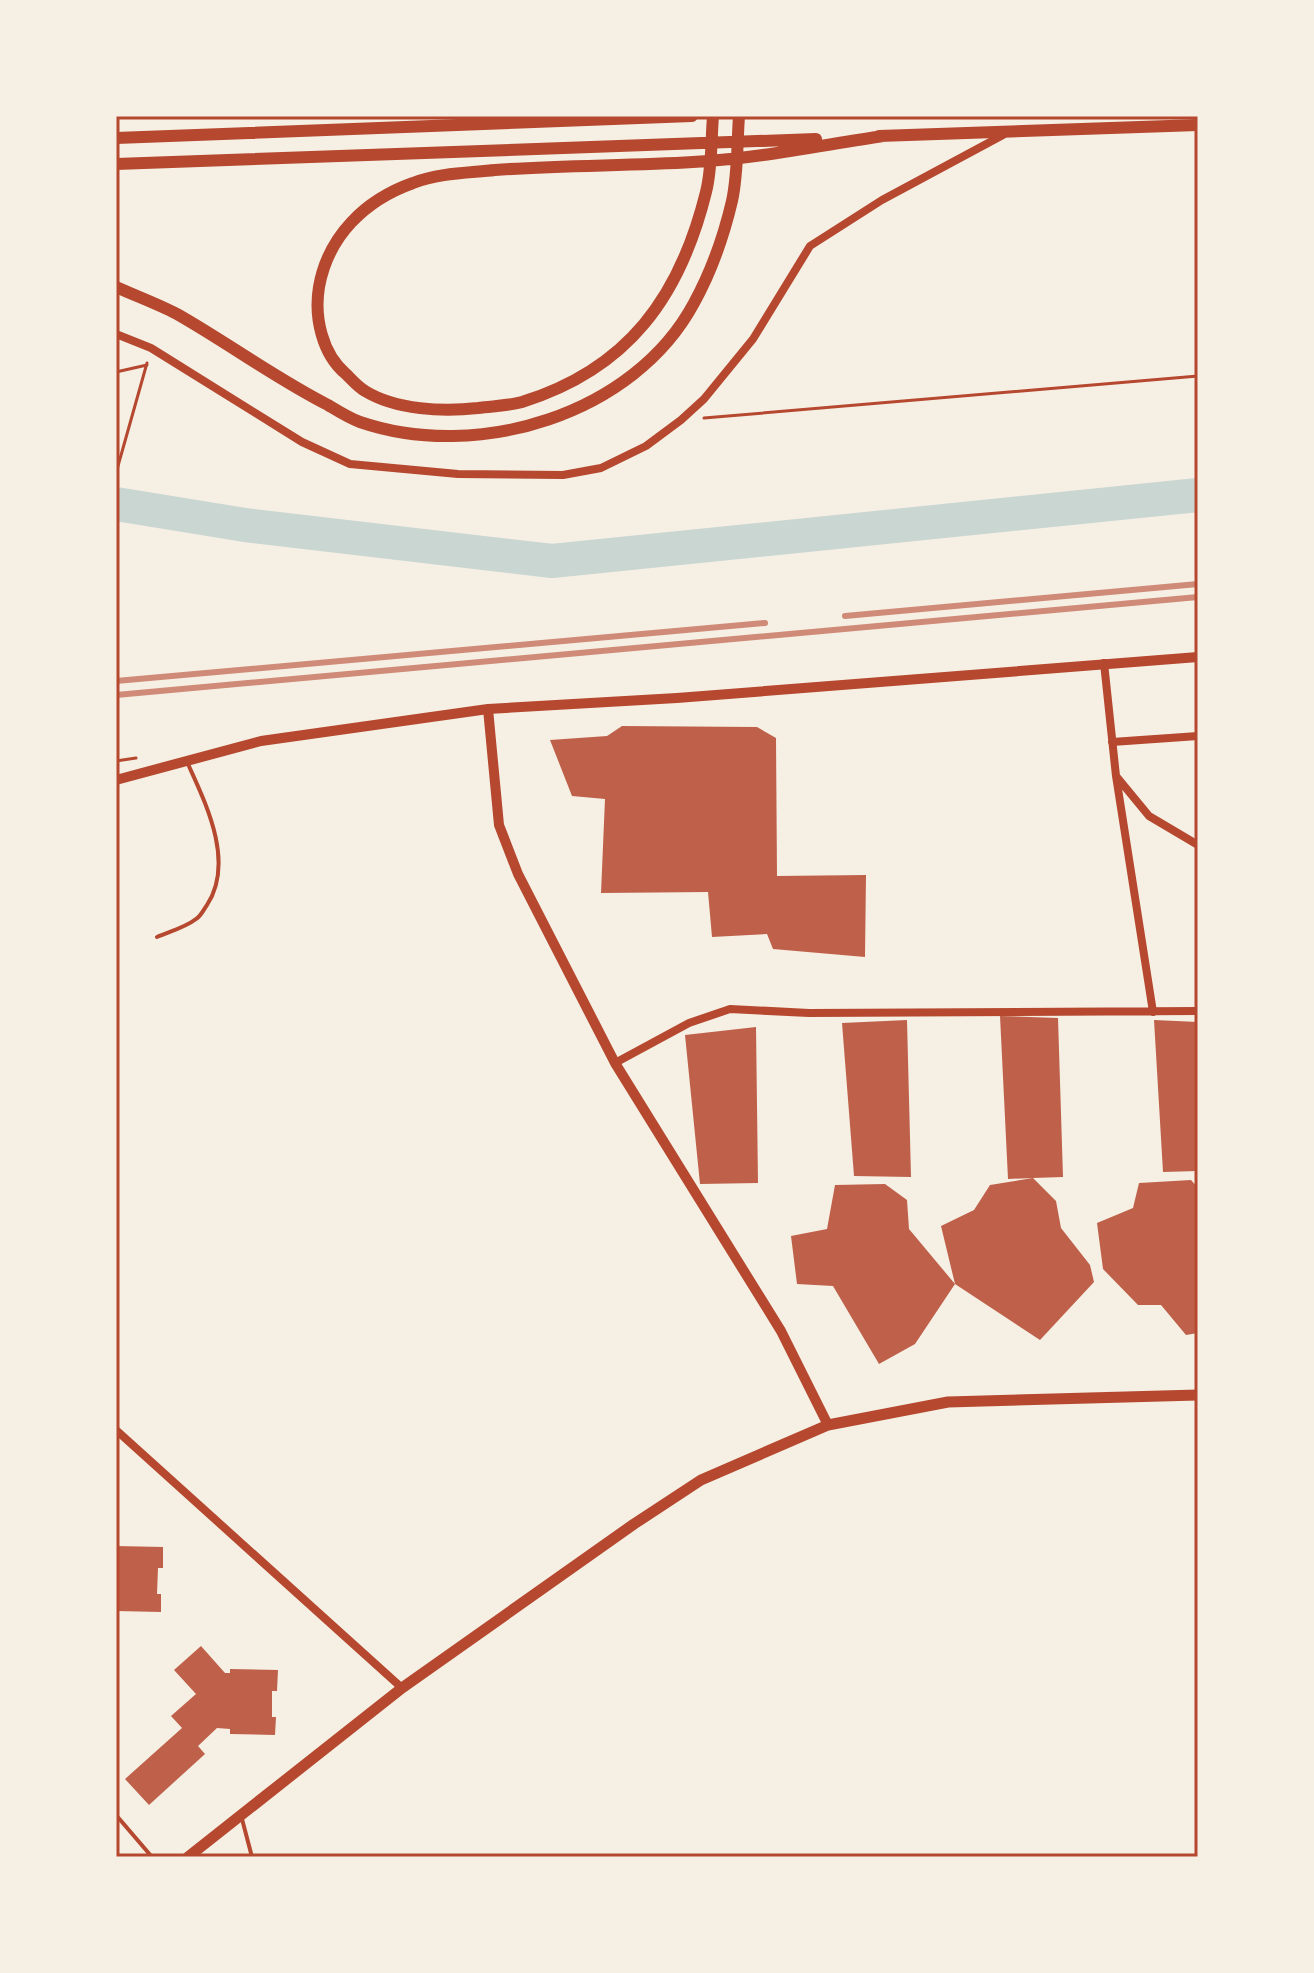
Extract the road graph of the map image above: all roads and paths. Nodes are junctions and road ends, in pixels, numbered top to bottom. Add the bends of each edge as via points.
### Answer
1 (692, 116) edge
2 (713, 116) edge
3 (739, 116) edge
4 (1198, 125) edge
5 (1008, 132) junction
6 (883, 136) junction
7 (116, 138) edge
8 (116, 164) edge
9 (116, 287) edge
10 (116, 334) edge
11 (151, 348) junction
12 (147, 365) junction
13 (116, 372) edge
14 (1198, 376) edge
15 (681, 420) junction
16 (116, 473) edge
17 (1198, 657) edge
18 (1104, 663) junction
19 (488, 709) junction
20 (1198, 736) edge
21 (1112, 742) junction
22 (187, 762) junction
23 (1116, 776) junction
24 (116, 780) edge
25 (1198, 845) edge
26 (157, 937) dead end
27 (1198, 1011) edge
28 (1153, 1012) junction
29 (615, 1063) junction
30 (1198, 1395) edge
31 (828, 1425) junction
32 (116, 1430) edge
33 (402, 1688) junction
34 (116, 1815) edge
35 (241, 1816) junction
36 (152, 1857) edge
37 (188, 1857) edge
38 (252, 1857) edge

1 - 7 highway
2 - 6 highway via 707,190 682,265 656,311 622,351 572,382 519,403 458,410 404,405 366,392 339,368 321,337 317,299 323,269 353,219 413,182 540,167 696,162
3 - 9 highway via 733,199 693,306 655,356 604,395 550,422 491,434 421,435 360,422 176,314
4 - 5 highway
5 - 6 highway
5 - 15 street via 810,246 753,339
6 - 8 highway
10 - 11 street
11 - 12 path
11 - 15 street via 302,442 350,464 458,474 563,475 601,468 646,446
12 - 13 path
12 - 16 path
14 - 15 path
17 - 18 street
18 - 19 street
18 - 21 street
19 - 22 street via 261,741
19 - 29 street via 499,825 518,874
20 - 21 street
21 - 23 street
22 - 24 street
22 - 26 lane via 215,835 218,866 213,896 198,919
23 - 25 street via 1149,816
23 - 28 street
27 - 28 street
28 - 29 street via 730,1009 689,1023
29 - 31 street via 781,1331
30 - 31 main road via 948,1402
31 - 33 main road via 701,1480
32 - 33 street
33 - 35 main road
34 - 36 lane
35 - 37 main road
35 - 38 lane

